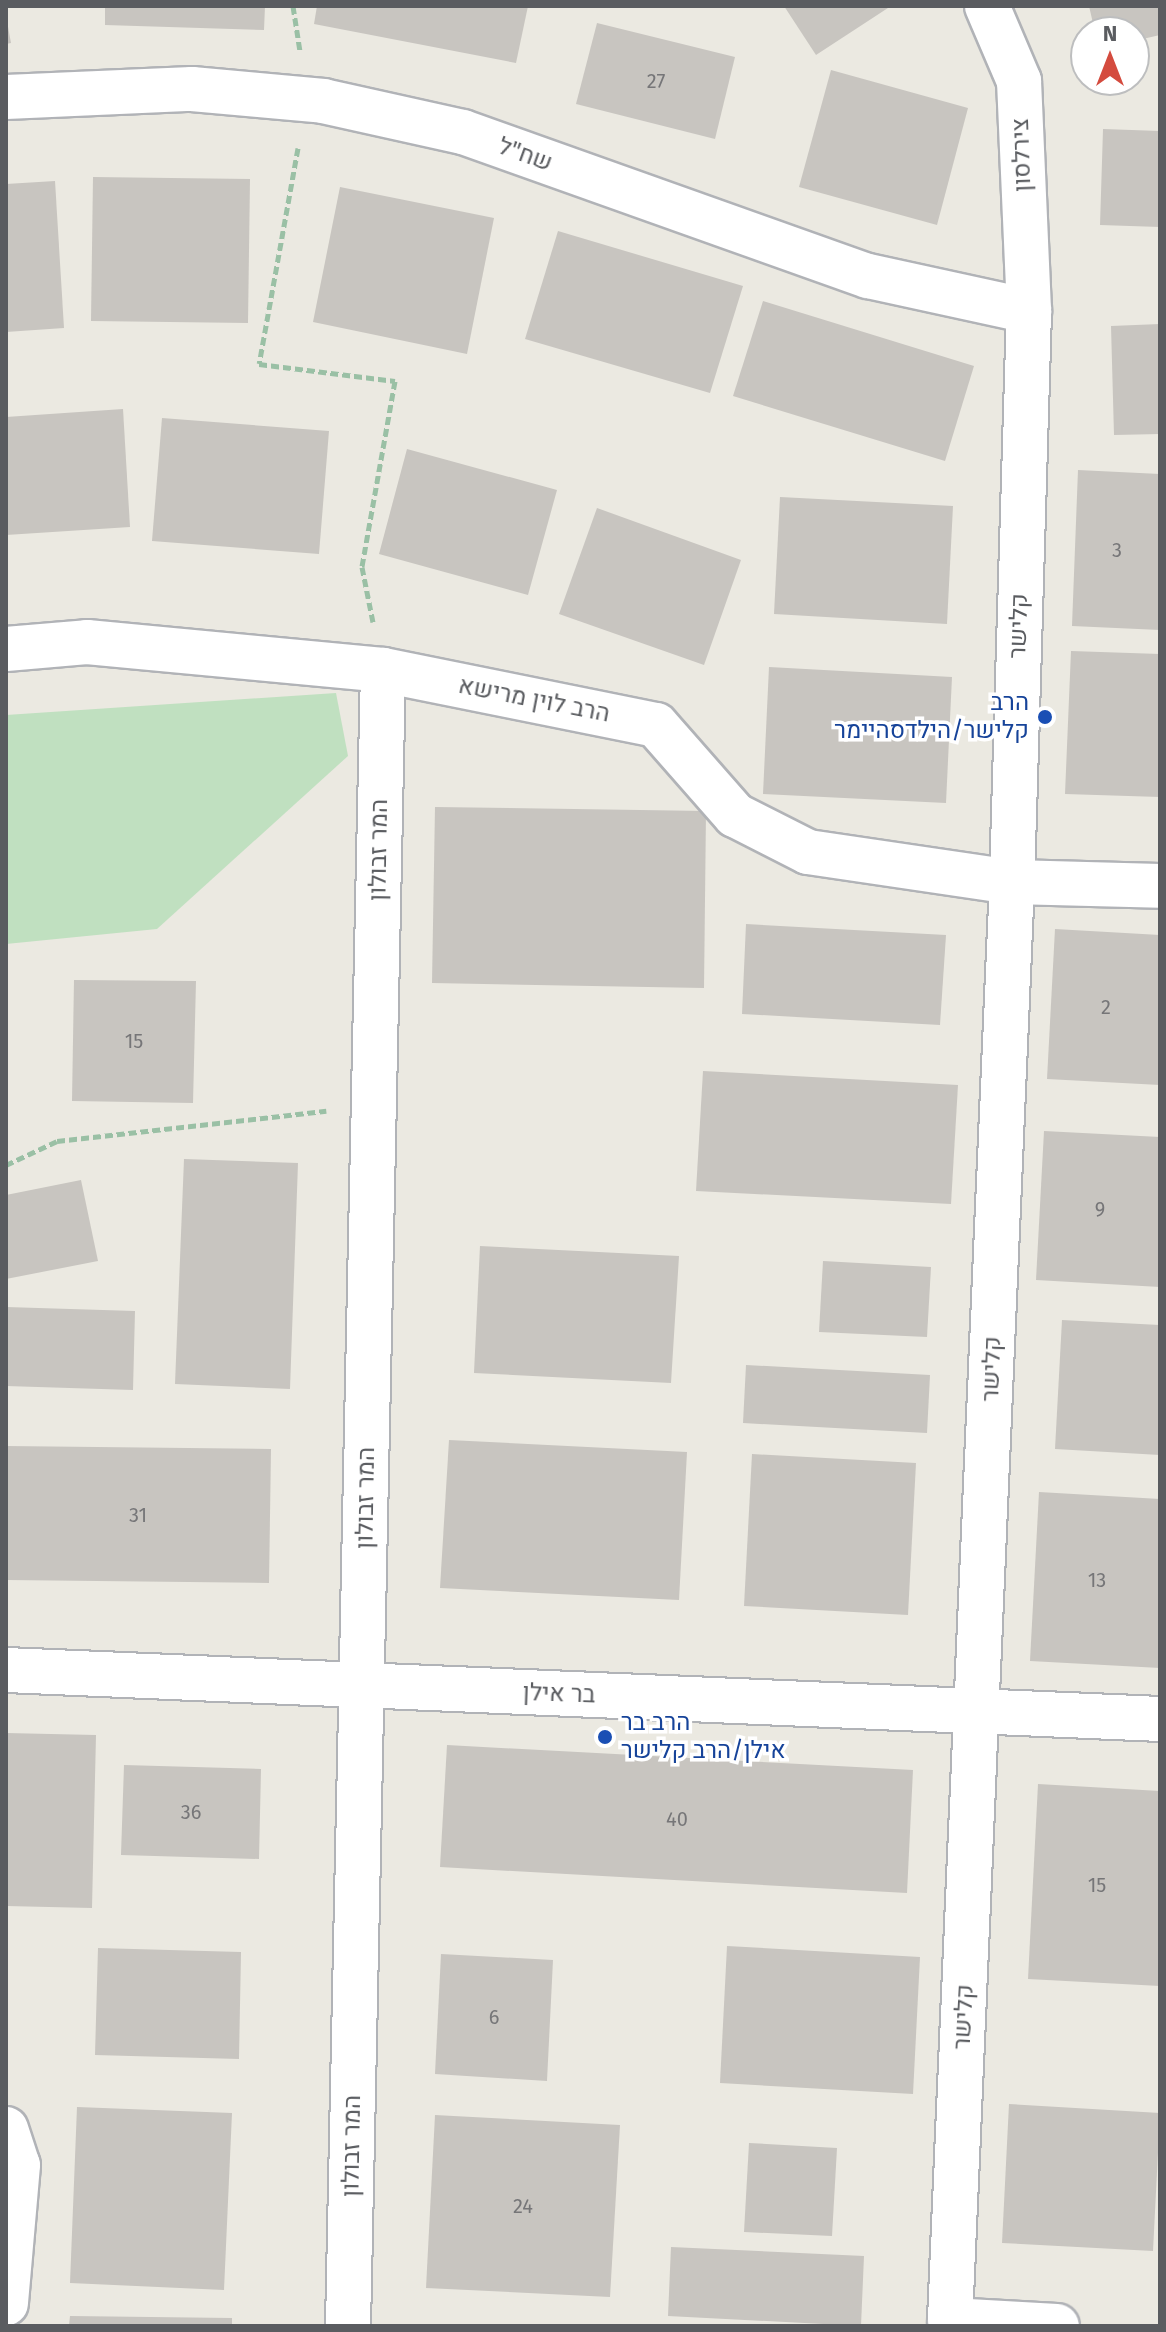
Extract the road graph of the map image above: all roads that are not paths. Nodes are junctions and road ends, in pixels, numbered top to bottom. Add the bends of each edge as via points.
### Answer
1 (987, 6) edge
2 (6, 97) edge
3 (1029, 311) junction
4 (6, 649) edge
5 (383, 670) junction
6 (1012, 882) junction
7 (1160, 886) edge
8 (6, 1670) edge
9 (362, 1686) junction
10 (979, 1711) junction
11 (1160, 1719) edge
12 (6, 2129) edge
13 (6, 2303) edge
14 (348, 2326) edge
15 (1057, 2326) edge

1 - 3 street, צירלסון via 1019,81
2 - 3 street, שח"ל via 192,89 307,99 463,132 868,276
3 - 6 street, קלישר
4 - 5 street, הרב לוין מרישא via 87,642
5 - 6 street, הרב לוין מרישא via 656,725 735,815 808,852
5 - 9 street, המר זבולון
6 - 7 street, הרב לוין מרישא
6 - 10 street, קלישר
8 - 9 street, בר אילן
9 - 10 street, בר אילן
9 - 14 street, המר זבולון
10 - 11 street, בר אילן
10 - 15 street, קלישר via 950,2320
12 - 13 street via 18,2165

